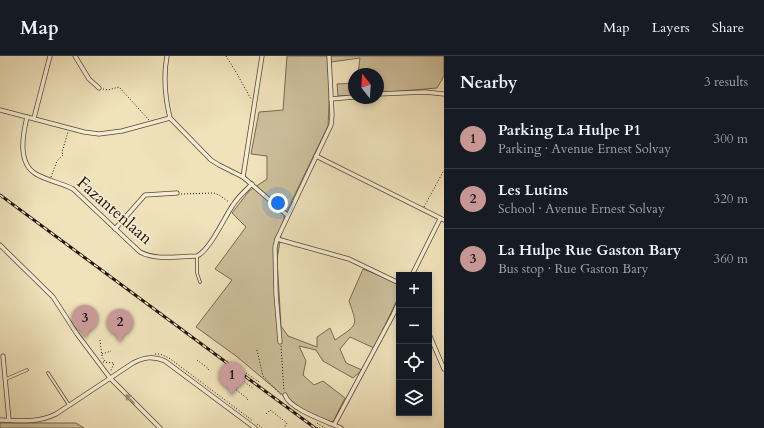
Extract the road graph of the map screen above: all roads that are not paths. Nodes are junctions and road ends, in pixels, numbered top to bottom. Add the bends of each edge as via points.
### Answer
1 (50, 56) edge
2 (75, 56) edge
3 (167, 56) edge
4 (262, 56) edge
5 (329, 56) edge
6 (99, 88) road end
7 (444, 93) edge
8 (384, 94) edge
9 (348, 98) edge
10 (331, 99) junction
11 (0, 110) edge
12 (27, 117) junction
13 (34, 118) junction
14 (170, 118) junction
15 (316, 156) junction
16 (243, 177) junction
17 (252, 184) junction
18 (177, 193) road end
19 (287, 215) junction
20 (442, 219) edge
21 (115, 229) junction
22 (277, 239) junction
23 (0, 245) edge
24 (197, 256) junction
25 (414, 272) edge
26 (200, 282) dead end
27 (396, 282) edge
28 (396, 308) edge
29 (393, 315) junction
30 (396, 316) edge
31 (432, 341) edge
32 (280, 342) road end
33 (3, 356) dead end
34 (444, 369) edge
35 (27, 370) dead end
36 (48, 374) dead end
37 (110, 378) junction
38 (5, 379) junction
39 (285, 396) road end
40 (69, 405) junction
41 (0, 420) edge
42 (9, 420) junction
43 (334, 425) junction
44 (160, 428) edge
45 (255, 428) edge
46 (341, 428) edge

1 - 13 street
2 - 6 street via 88,79
3 - 14 street via 164,90
4 - 16 street
5 - 10 street
7 - 8 street
9 - 10 street
10 - 15 street via 331,125
11 - 12 street
12 - 13 street
12 - 21 street, Fazantenlaan via 22,141 28,166 35,173 73,190
13 - 14 street via 92,133 126,130
14 - 16 street via 211,160
15 - 19 street
15 - 20 street
16 - 17 street
17 - 19 street
17 - 24 street via 233,205 206,249
18 - 21 street via 145,195
19 - 22 street
20 - 25 street
21 - 24 street, Fazantenlaan via 147,256
22 - 27 street via 349,259
22 - 32 street via 276,294
23 - 37 street via 53,298
24 - 26 lane
28 - 29 street
29 - 30 street
29 - 43 street
31 - 34 street
33 - 38 street
35 - 38 lane
36 - 40 lane
37 - 40 street
44 -> 37 street
37 - 45 street via 139,360 161,360
38 - 42 street
39 - 43 street via 309,415
40 - 42 street via 56,414 40,420
41 - 42 street
43 - 46 street

